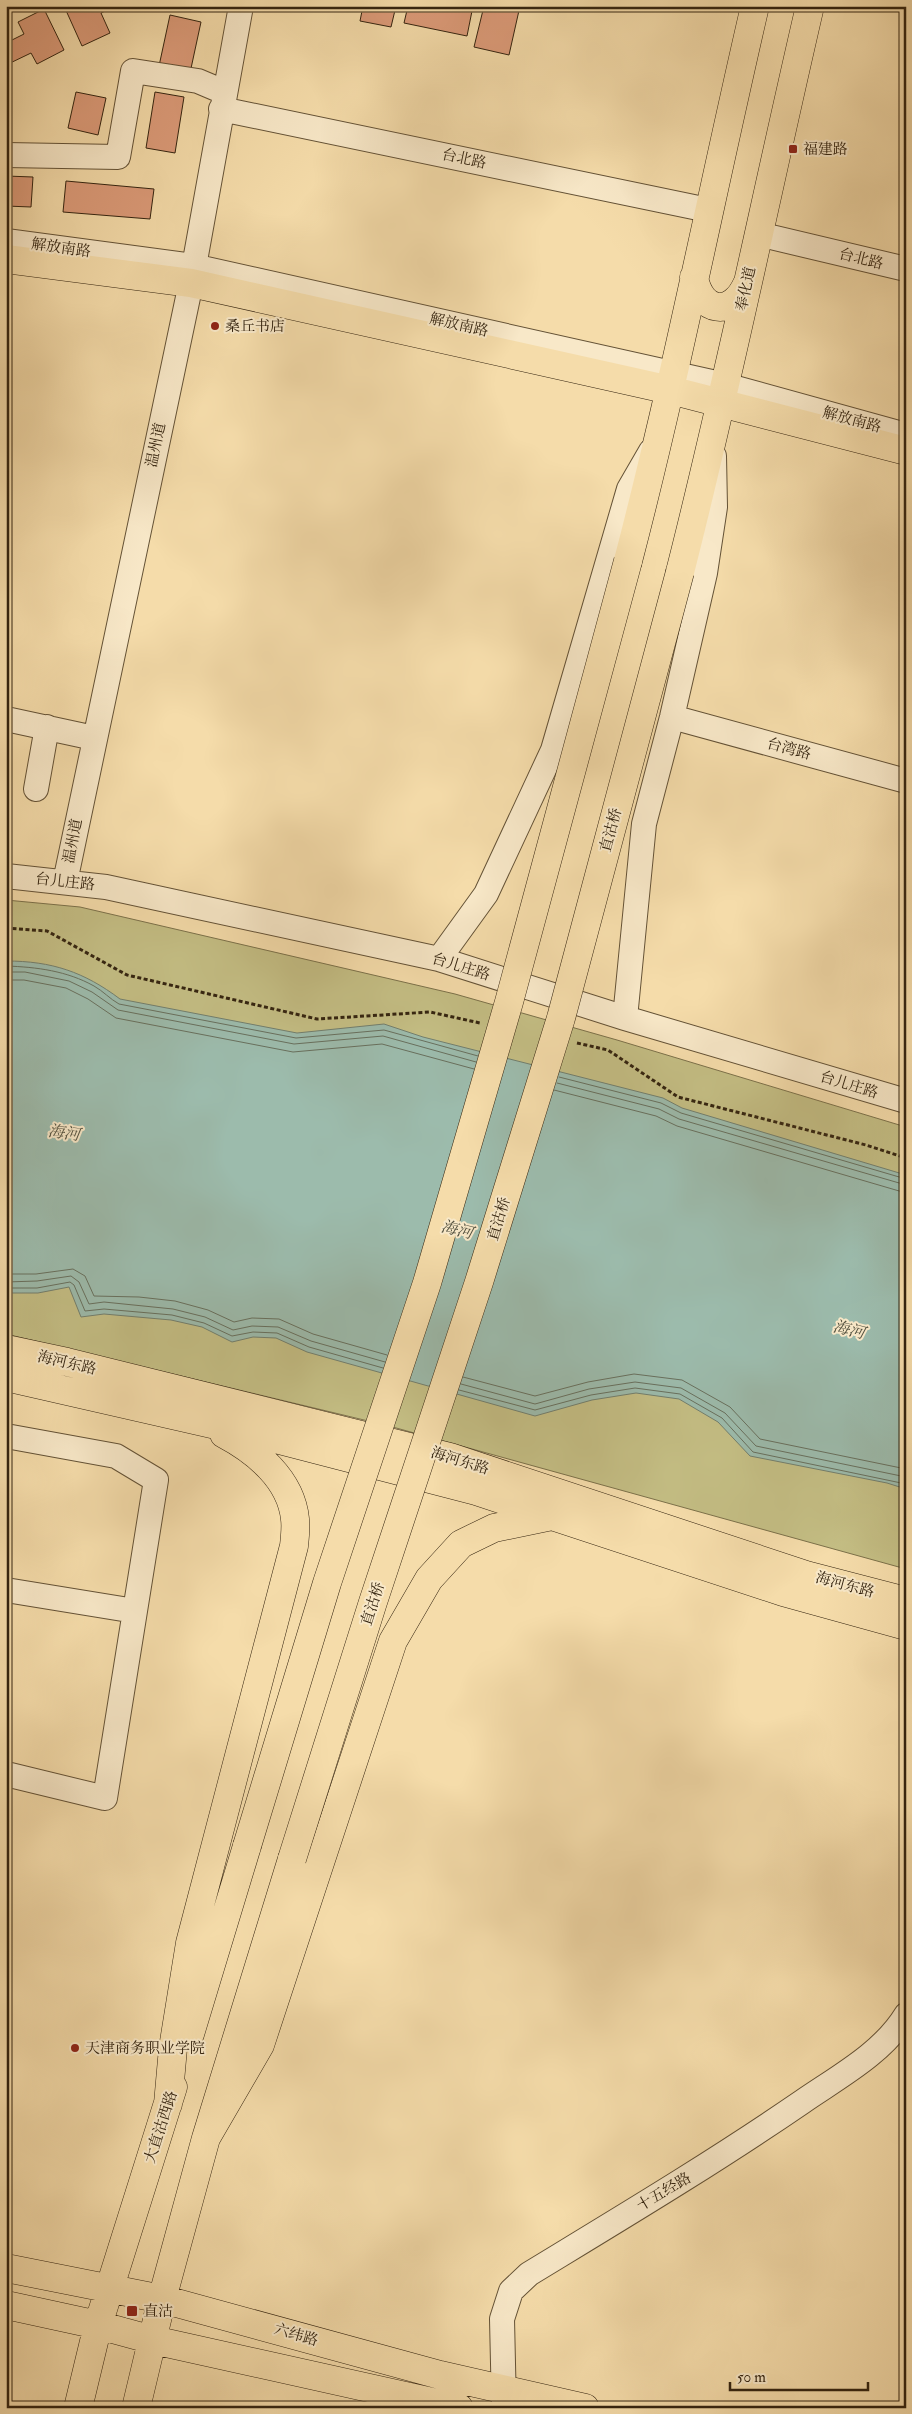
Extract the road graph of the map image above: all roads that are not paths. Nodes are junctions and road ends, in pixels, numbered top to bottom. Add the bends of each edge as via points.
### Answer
1 (241, 6) edge
2 (755, 6) edge
3 (810, 6) edge
4 (222, 100) junction
5 (6, 155) edge
6 (708, 210) junction
7 (758, 234) junction
8 (6, 241) edge
9 (6, 259) edge
10 (906, 269) edge
11 (192, 275) junction
12 (694, 277) junction
13 (747, 284) junction
14 (672, 382) junction
15 (723, 394) junction
16 (662, 432) junction
17 (906, 434) edge
18 (714, 439) junction
19 (906, 451) edge
20 (680, 572) joint
21 (672, 717) junction
22 (6, 718) edge
23 (47, 728) junction
24 (94, 738) junction
25 (906, 781) edge
26 (36, 789) dead end
27 (6, 876) edge
28 (65, 882) junction
29 (440, 959) junction
30 (624, 1018) junction
31 (906, 1102) edge
32 (6, 1350) edge
33 (6, 1377) edge
34 (200, 1421) junction
35 (6, 1436) edge
36 (552, 1516) junction
37 (6, 1590) edge
38 (906, 1600) edge
39 (135, 1610) junction
40 (906, 1626) edge
41 (6, 1774) edge
42 (906, 2015) edge
43 (168, 2104) junction
44 (206, 2138) junction
45 (6, 2268) edge
46 (109, 2290) junction
47 (162, 2299) junction
48 (6, 2305) edge
49 (98, 2325) junction
50 (153, 2340) junction
51 (504, 2399) edge
52 (78, 2408) edge
53 (136, 2408) edge
54 (459, 2408) edge
55 (585, 2408) edge

1 - 4 street, 温州道
2 - 6 main road
3 - 7 main road, 奉化道
4 - 5 street, 台北路 via 198,81 133,71 118,157
4 - 6 street, 台北路
4 - 11 street, 温州道
6 - 12 main road
7 - 10 street, 台北路
7 - 13 main road, 奉化道
8 - 11 street, 解放南路
9 - 11 main road, 解放南路
11 - 14 main road, 解放南路
11 - 24 street, 温州道
12 - 13 main road via 701,297 720,308 734,303
12 - 14 main road
13 - 15 main road, 奉化道
14 - 15 main road, 解放南路
14 - 16 main road
15 - 17 street, 解放南路
15 - 18 main road, 奉化道
15 - 19 main road, 解放南路
16 - 29 street via 629,489 553,750 486,894
16 - 43 main road, 大直沽西路, bridge via 509,1002 426,1283 326,1583
18 - 20 main road, 奉化道
18 - 21 street via 715,507 705,572
20 - 44 main road, 直沽桥, bridge via 561,1018 479,1282 373,1602
21 - 25 street, 台湾路
21 - 30 street via 644,824
22 - 23 street
23 - 24 street
23 - 26 street
24 - 28 street, 温州道
27 - 28 street, 台儿庄路
28 - 29 street, 台儿庄路 via 106,887
29 - 30 street, 台儿庄路
30 - 31 street, 台儿庄路
32 - 38 main road, 海河东路 via 67,1362 450,1457 806,1575
33 - 34 main road, 海河东路
34 - 36 main road, 海河东路 via 476,1491
34 - 43 main road via 246,1446 278,1476 296,1518 294,1546 190,1943 173,2048
35 - 39 street via 116,1456 156,1480
36 - 40 main road, 海河东路 via 782,1592
36 - 44 main road via 494,1528 461,1544 428,1579 398,1633 260,2045
37 - 39 street
39 - 41 street via 105,1798
42 - 51 street, 十五经路 via 896,2031 861,2061 724,2155 528,2274 511,2291 502,2319
43 - 46 main road, 大直沽西路
44 - 47 main road
45 - 46 main road, 六纬路
46 - 47 main road, 六纬路
46 - 49 main road, 大直沽西路
47 - 50 main road
47 - 51 main road, 六纬路 via 440,2375
48 - 49 main road
49 - 50 main road
49 - 52 main road, 大直沽西路
50 - 53 main road
50 - 54 main road
51 - 55 main road, 六纬路

